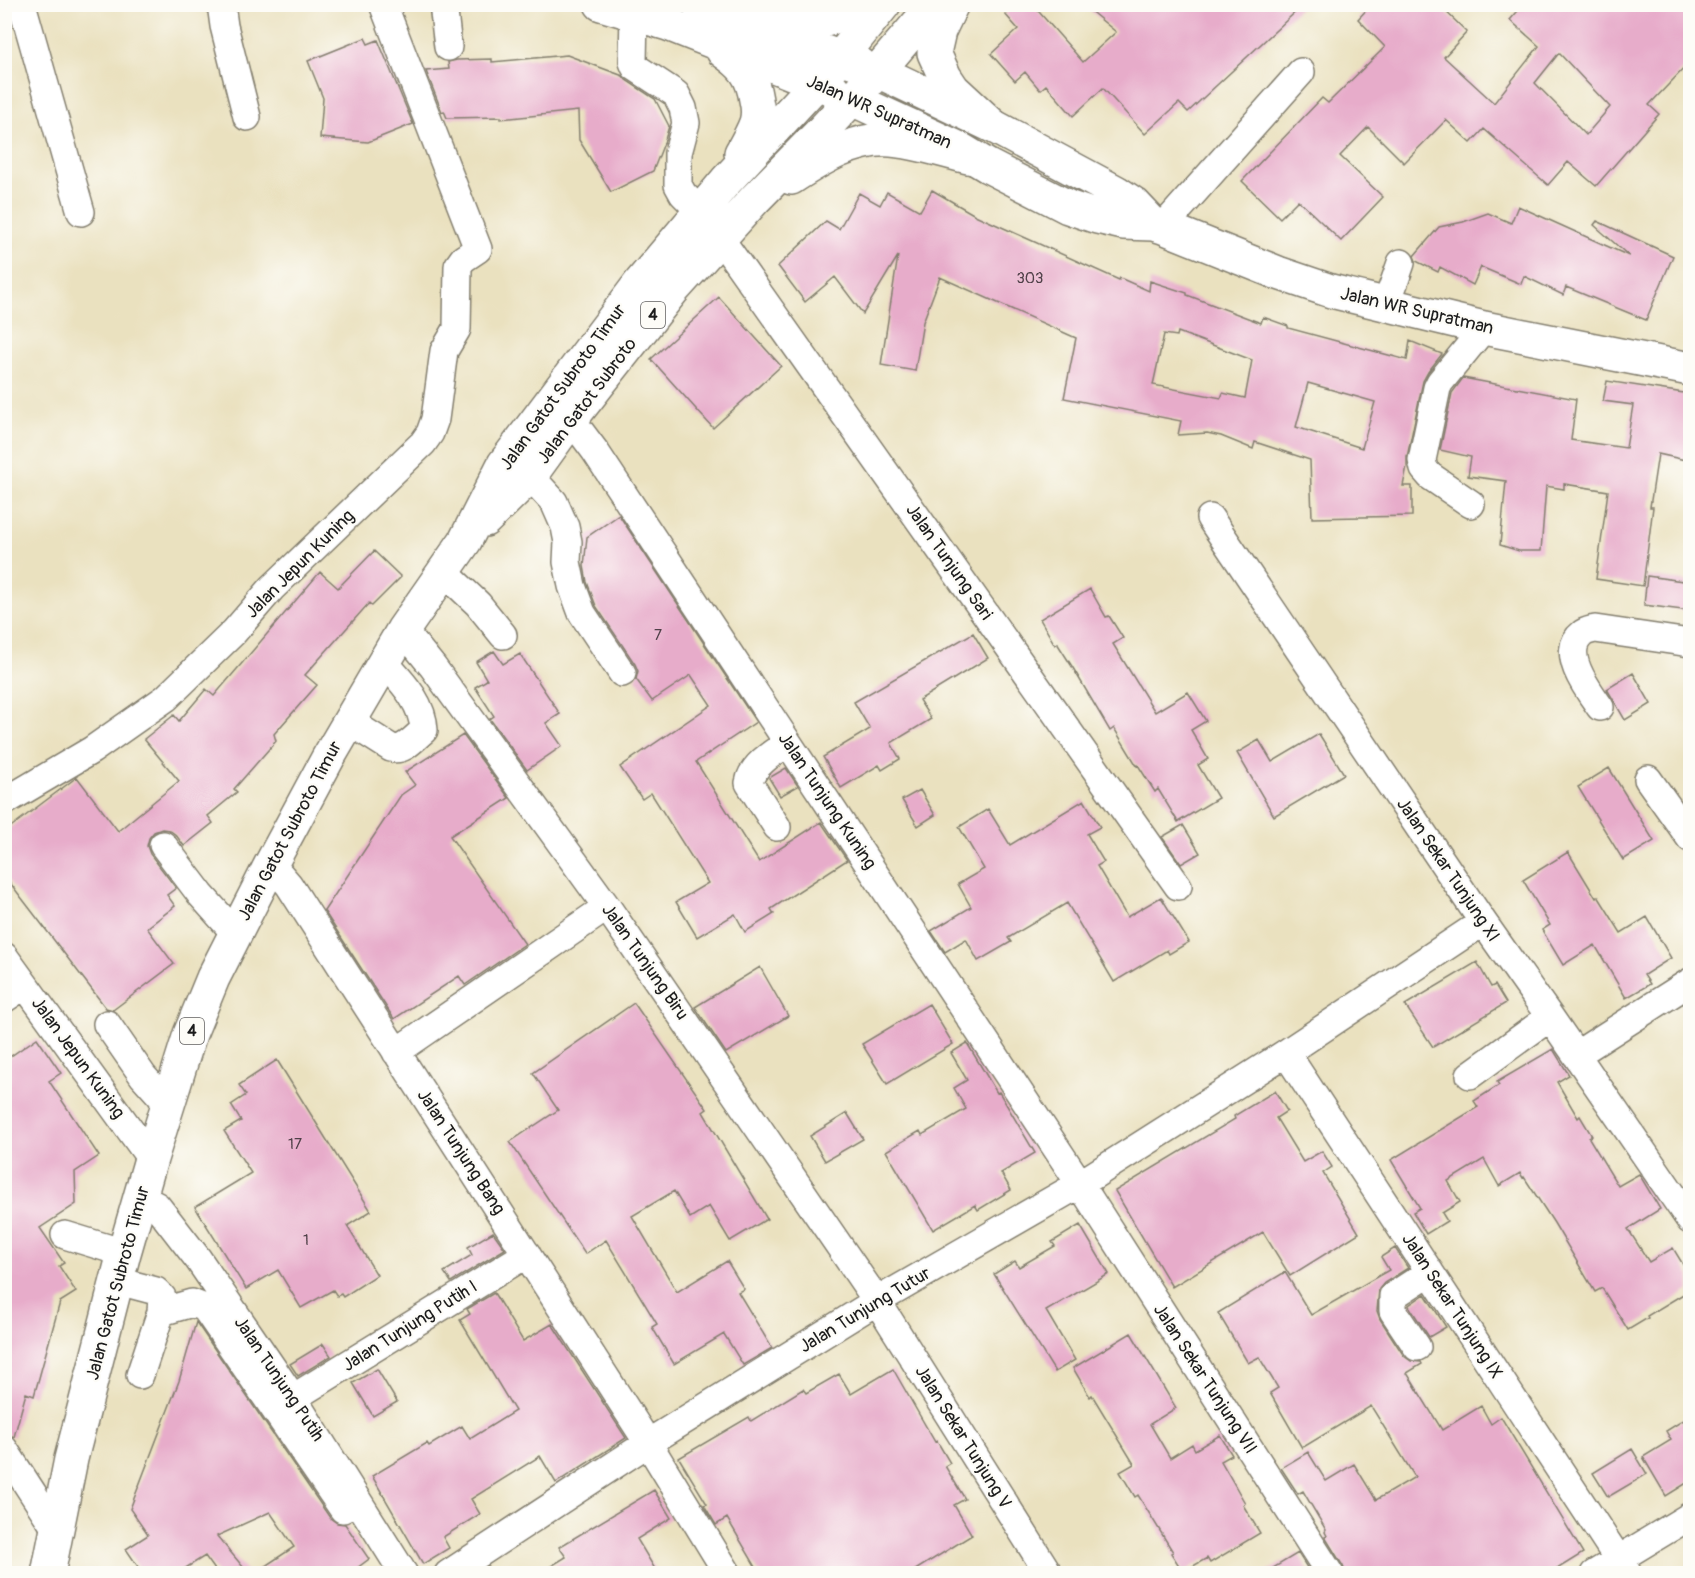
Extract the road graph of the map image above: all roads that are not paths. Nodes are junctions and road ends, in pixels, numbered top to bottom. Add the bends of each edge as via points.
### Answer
1 (22, 4) edge
2 (221, 4) edge
3 (382, 4) edge
4 (443, 4) edge
5 (601, 4) edge
6 (699, 4) edge
7 (710, 4) edge
8 (858, 4) edge
9 (884, 4) edge
10 (935, 4) edge
11 (952, 4) edge
12 (634, 13) junction
13 (708, 40) junction
14 (448, 46) dead end
15 (841, 57) junction
16 (878, 71) junction
17 (1301, 72) dead end
18 (817, 83) junction
19 (852, 99) junction
20 (247, 117) dead end
21 (993, 126) junction
22 (973, 158) junction
23 (726, 181) junction
24 (755, 199) junction
25 (700, 211) junction
26 (81, 212) dead end
27 (1158, 225) junction
28 (719, 237) junction
29 (1401, 263) dead end
30 (1387, 303) junction
31 (1484, 328) junction
32 (1690, 369) edge
33 (571, 419) junction
34 (530, 476) junction
35 (1471, 504) dead end
36 (1210, 518) dead end
37 (465, 541) junction
38 (443, 571) junction
39 (403, 630) junction
40 (503, 635) dead end
41 (1690, 643) edge
42 (385, 663) junction
43 (622, 673) dead end
44 (1600, 706) dead end
45 (350, 722) junction
46 (789, 743) junction
47 (1648, 779) dead end
48 (4, 802) edge
49 (777, 827) dead end
50 (1690, 838) edge
51 (163, 845) dead end
52 (271, 864) junction
53 (1178, 886) dead end
54 (607, 908) junction
55 (1483, 922) junction
56 (235, 933) junction
57 (4, 956) edge
58 (1690, 982) edge
59 (15, 992) edge
60 (1550, 1017) junction
61 (107, 1023) dead end
62 (396, 1052) junction
63 (1286, 1053) junction
64 (1576, 1055) junction
65 (1470, 1075) dead end
66 (169, 1105) junction
67 (151, 1159) junction
68 (1080, 1184) junction
69 (140, 1197) junction
70 (1690, 1220) edge
71 (65, 1235) dead end
72 (527, 1254) junction
73 (121, 1267) junction
74 (1431, 1272) junction
75 (878, 1301) junction
76 (161, 1312) junction
77 (1417, 1347) dead end
78 (140, 1375) dead end
79 (293, 1398) junction
80 (648, 1443) junction
81 (4, 1449) edge
82 (343, 1509) dead end
83 (1690, 1516) edge
84 (56, 1530) junction
85 (1623, 1566) edge
86 (48, 1574) edge
87 (404, 1574) edge
88 (448, 1574) edge
89 (728, 1574) edge
90 (1049, 1574) edge
91 (1330, 1574) edge
92 (1594, 1574) edge

1 - 26 street
2 - 20 street
3 - 48 street, Jalan Jepun Kuning via 478,249 458,266 457,329 444,351 430,433 166,698 92,750
4 - 14 street
5 - 12 main road, Jalan WR Supratman / 4
6 - 15 main road, Jalan WR Supratman
7 - 8 main road via 816,23 841,16
9 - 15 main road, 4
10 - 16 main road, 4
11 - 21 main road via 934,53 953,89
12 - 13 main road, Jalan WR Supratman / 4
12 - 25 street via 635,67 676,94 683,108 686,123 678,153 678,185
13 - 18 main road, Jalan WR Supratman / 4
13 - 23 main road, 4 via 749,75 758,108 754,128
15 - 16 main road, Jalan WR Supratman
15 - 18 main road, 4
16 - 19 main road, 4
16 - 21 main road, Jalan WR Supratman
17 - 27 street
18 - 19 main road, Jalan WR Supratman / 4
18 - 23 main road, 4
19 - 22 main road, Jalan WR Supratman
19 - 24 main road, Jalan Gatot Subroto / 4
21 - 27 main road, Jalan WR Supratman via 1116,192
22 - 24 main road via 892,140 869,141 812,165
22 - 27 main road, Jalan WR Supratman via 1068,207 1123,223
23 - 25 main road, Jalan Gatot Subroto Timur / 4
24 - 28 main road, Jalan Gatot Subroto / 4
25 - 37 main road, Jalan Gatot Subroto Timur / 4 via 641,282 504,464
27 - 30 main road, Jalan WR Supratman via 1278,273 1331,291
28 - 33 main road, Jalan Gatot Subroto / 4
28 - 53 street, Jalan Tunjung Sari
29 - 30 street
30 - 31 main road, Jalan WR Supratman
31 - 32 main road, Jalan WR Supratman
31 - 35 street via 1437,388 1422,460 1430,476
33 - 34 main road, Jalan Gatot Subroto / 4
33 - 46 street, Jalan Tunjung Kuning
34 - 37 main road, Jalan Gatot Subroto / 4
34 - 43 street via 554,502 565,527 567,562 582,613
36 - 55 street, Jalan Sekar Tunjung XI
37 - 38 main road, Jalan Gatot Subroto Timur / 4
38 - 39 main road, Jalan Gatot Subroto Timur / 4
38 - 40 street
39 - 42 main road, Jalan Gatot Subroto Timur / 4
39 - 54 street, Jalan Tunjung Biru
41 - 44 street via 1595,629 1583,632 1576,640 1573,656 1586,687
42 - 45 main road, Jalan Gatot Subroto Timur / 4
42 - 45 street via 407,688 424,718 424,730 397,750
45 - 52 main road, Jalan Gatot Subroto Timur / 4
46 - 49 street via 750,776 749,783
46 - 68 street, Jalan Tunjung Kuning
47 - 50 street
51 - 56 street
52 - 56 main road, Jalan Gatot Subroto Timur / 4
52 - 62 street, Jalan Tunjung Bang via 289,885
54 - 62 street
54 - 75 street, Jalan Tunjung Biru
55 - 60 street, Jalan Sekar Tunjung XI
55 - 63 street, Jalan Tunjung Tutur
56 - 66 main road, Jalan Gatot Subroto Timur / 4 via 190,1034
57 - 59 street, Jalan Jepun Kuning
58 - 64 street
59 - 67 street, Jalan Jepun Kuning
60 - 64 street, Jalan Sekar Tunjung XI
60 - 65 street
61 - 66 street via 143,1076
62 - 72 street, Jalan Tunjung Bang
63 - 68 street, Jalan Tunjung Tutur
63 - 74 street, Jalan Sekar Tunjung IX
64 - 70 street, Jalan Sekar Tunjung XI
66 - 67 main road, Jalan Gatot Subroto Timur / 4
67 - 69 main road, Jalan Gatot Subroto Timur / 4
68 - 75 street, Jalan Tunjung Tutur
68 - 91 street, Jalan Sekar Tunjung VII
69 - 73 main road, Jalan Gatot Subroto Timur / 4
69 - 79 street, Jalan Tunjung Putih via 157,1206 198,1259
71 - 73 street
72 - 79 street, Jalan Tunjung Putih I
72 - 80 street, Jalan Tunjung Bang
73 - 76 street via 156,1291 162,1298
73 - 84 main road, Jalan Gatot Subroto Timur / 4
74 - 77 street via 1393,1296 1393,1311
74 - 85 street, Jalan Sekar Tunjung IX
75 - 80 street, Jalan Tunjung Tutur
75 - 90 street, Jalan Sekar Tunjung V
76 - 78 street
76 - 82 street via 192,1303 205,1308
79 - 87 street, Jalan Tunjung Putih
80 - 88 street, Jalan Tunjung Tutur
80 - 89 street, Jalan Tunjung Bang
81 - 84 street
83 - 85 street
84 - 86 main road, Jalan Gatot Subroto Timur / 4
85 - 92 street

